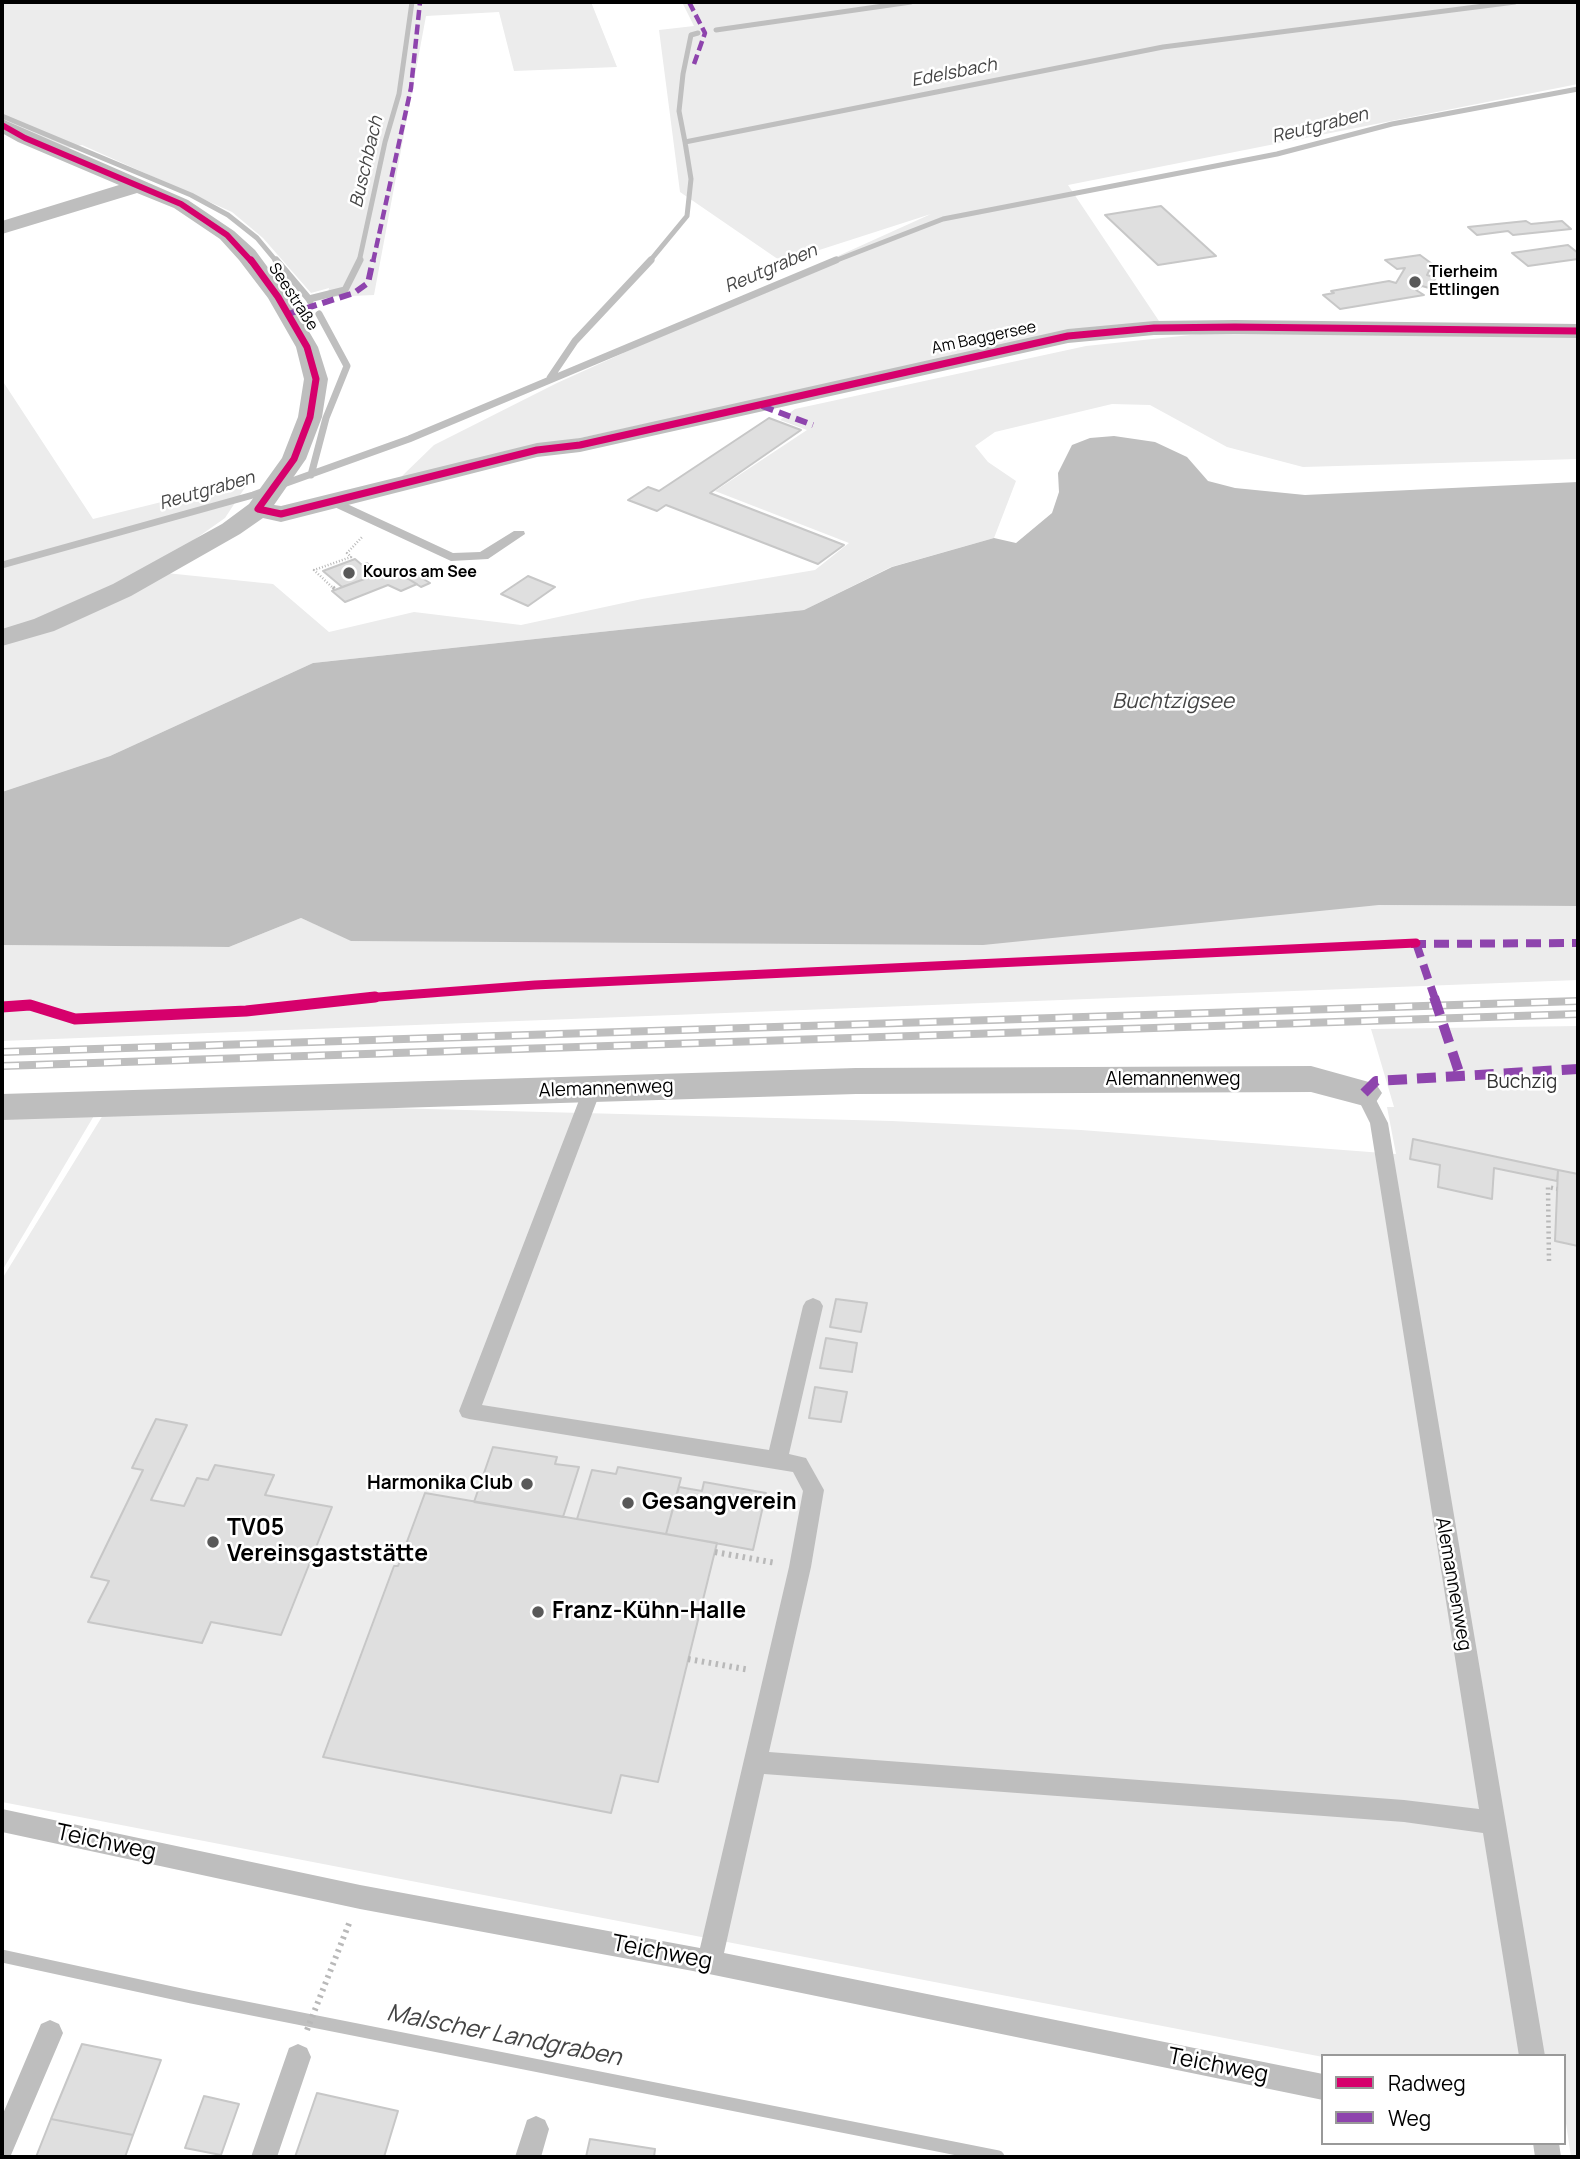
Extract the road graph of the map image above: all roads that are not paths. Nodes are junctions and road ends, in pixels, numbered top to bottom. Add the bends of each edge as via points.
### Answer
1 (2, 125) edge
2 (138, 186) junction
3 (2, 228) edge
4 (1578, 331) edge
5 (269, 496) junction
6 (332, 500) junction
7 (519, 534) dead end
8 (2, 638) edge
9 (592, 1090) junction
10 (1364, 1093) joint
11 (2, 1107) edge
12 (813, 1306) dead end
13 (777, 1460) junction
14 (755, 1762) junction
15 (2, 1821) edge
16 (1494, 1823) junction
17 (709, 1962) junction
18 (50, 2033) dead end
19 (1532, 2054) edge
20 (298, 2057) road end
21 (1321, 2087) edge
22 (536, 2129) dead end
23 (2, 2146) edge
24 (264, 2157) edge
25 (528, 2157) edge

1 - 2 street, Seestraße
2 - 3 street
2 - 5 street, Seestraße via 181,204 227,235 278,297 307,347 316,379 310,417 294,459
4 - 6 street, Am Baggersee via 1235,327 1068,336 592,442 537,450
5 - 6 street via 281,514
5 - 8 street, Seestraße via 232,529 122,590 44,625
6 - 7 lane via 451,557 483,555
9 - 10 street, Alemannenweg via 856,1081 1311,1079
9 - 11 street, Alemannenweg
9 - 13 lane via 469,1411
10 - 16 lane, Alemannenweg via 1379,1123
12 - 13 lane
13 - 14 lane via 799,1464 814,1490
14 - 16 lane via 1404,1811
14 - 17 lane
15 - 17 lane, Teichweg via 360,1897
16 - 19 lane, Alemannenweg
17 - 21 lane, Teichweg
18 - 23 lane
20 - 24 lane
22 - 25 lane

